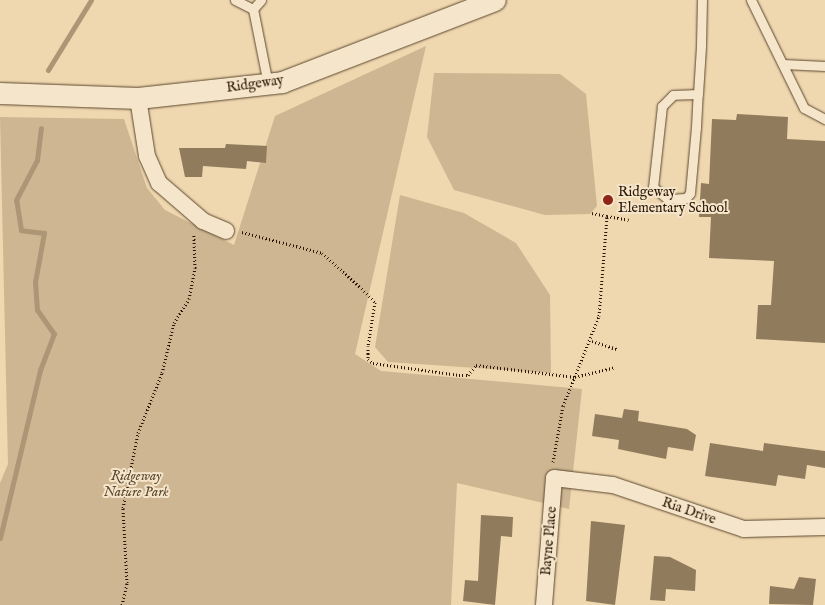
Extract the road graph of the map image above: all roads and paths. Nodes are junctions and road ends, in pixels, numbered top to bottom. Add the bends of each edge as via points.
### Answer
1 (234, 0) edge
2 (261, 0) edge
3 (494, 0) edge
4 (702, 0) edge
5 (751, 0) edge
6 (253, 9) junction
7 (783, 64) junction
8 (825, 66) edge
9 (268, 84) junction
10 (0, 93) edge
11 (698, 94) junction
12 (138, 98) junction
13 (825, 119) edge
14 (592, 213) dead end
15 (607, 216) junction
16 (629, 220) dead end
17 (203, 221) junction
18 (226, 231) joint
19 (592, 341) junction
20 (617, 349) dead end
21 (616, 367) dead end
22 (576, 377) junction
23 (554, 478) junction
24 (825, 527) edge
25 (122, 605) edge
26 (544, 605) edge

1 - 6 lane
2 - 6 lane
3 - 9 street, Ridgeway via 426,24 364,53
4 - 11 lane
5 - 7 lane
6 - 9 lane
7 - 8 lane
7 - 13 lane via 804,108
9 - 12 street, Ridgeway
10 - 12 street, Ridgeway
11 - 11 lane via 690,193 686,198 668,199 654,186 662,106 673,95
12 - 17 street via 147,156 159,183
14 - 15 path
15 - 16 path
15 - 19 path via 599,316
17 - 18 street
17 - 25 path via 192,242 195,268 189,299 174,323 132,462 123,508 127,584
18 - 22 path via 275,238 322,253 342,269 375,302 368,346 373,363 459,375 468,375 476,366
19 - 20 path
19 - 22 path
21 - 22 path
22 - 23 path via 559,424 553,458
23 - 24 street, Ria Drive via 613,485 744,529
23 - 26 street, Bayne Place

